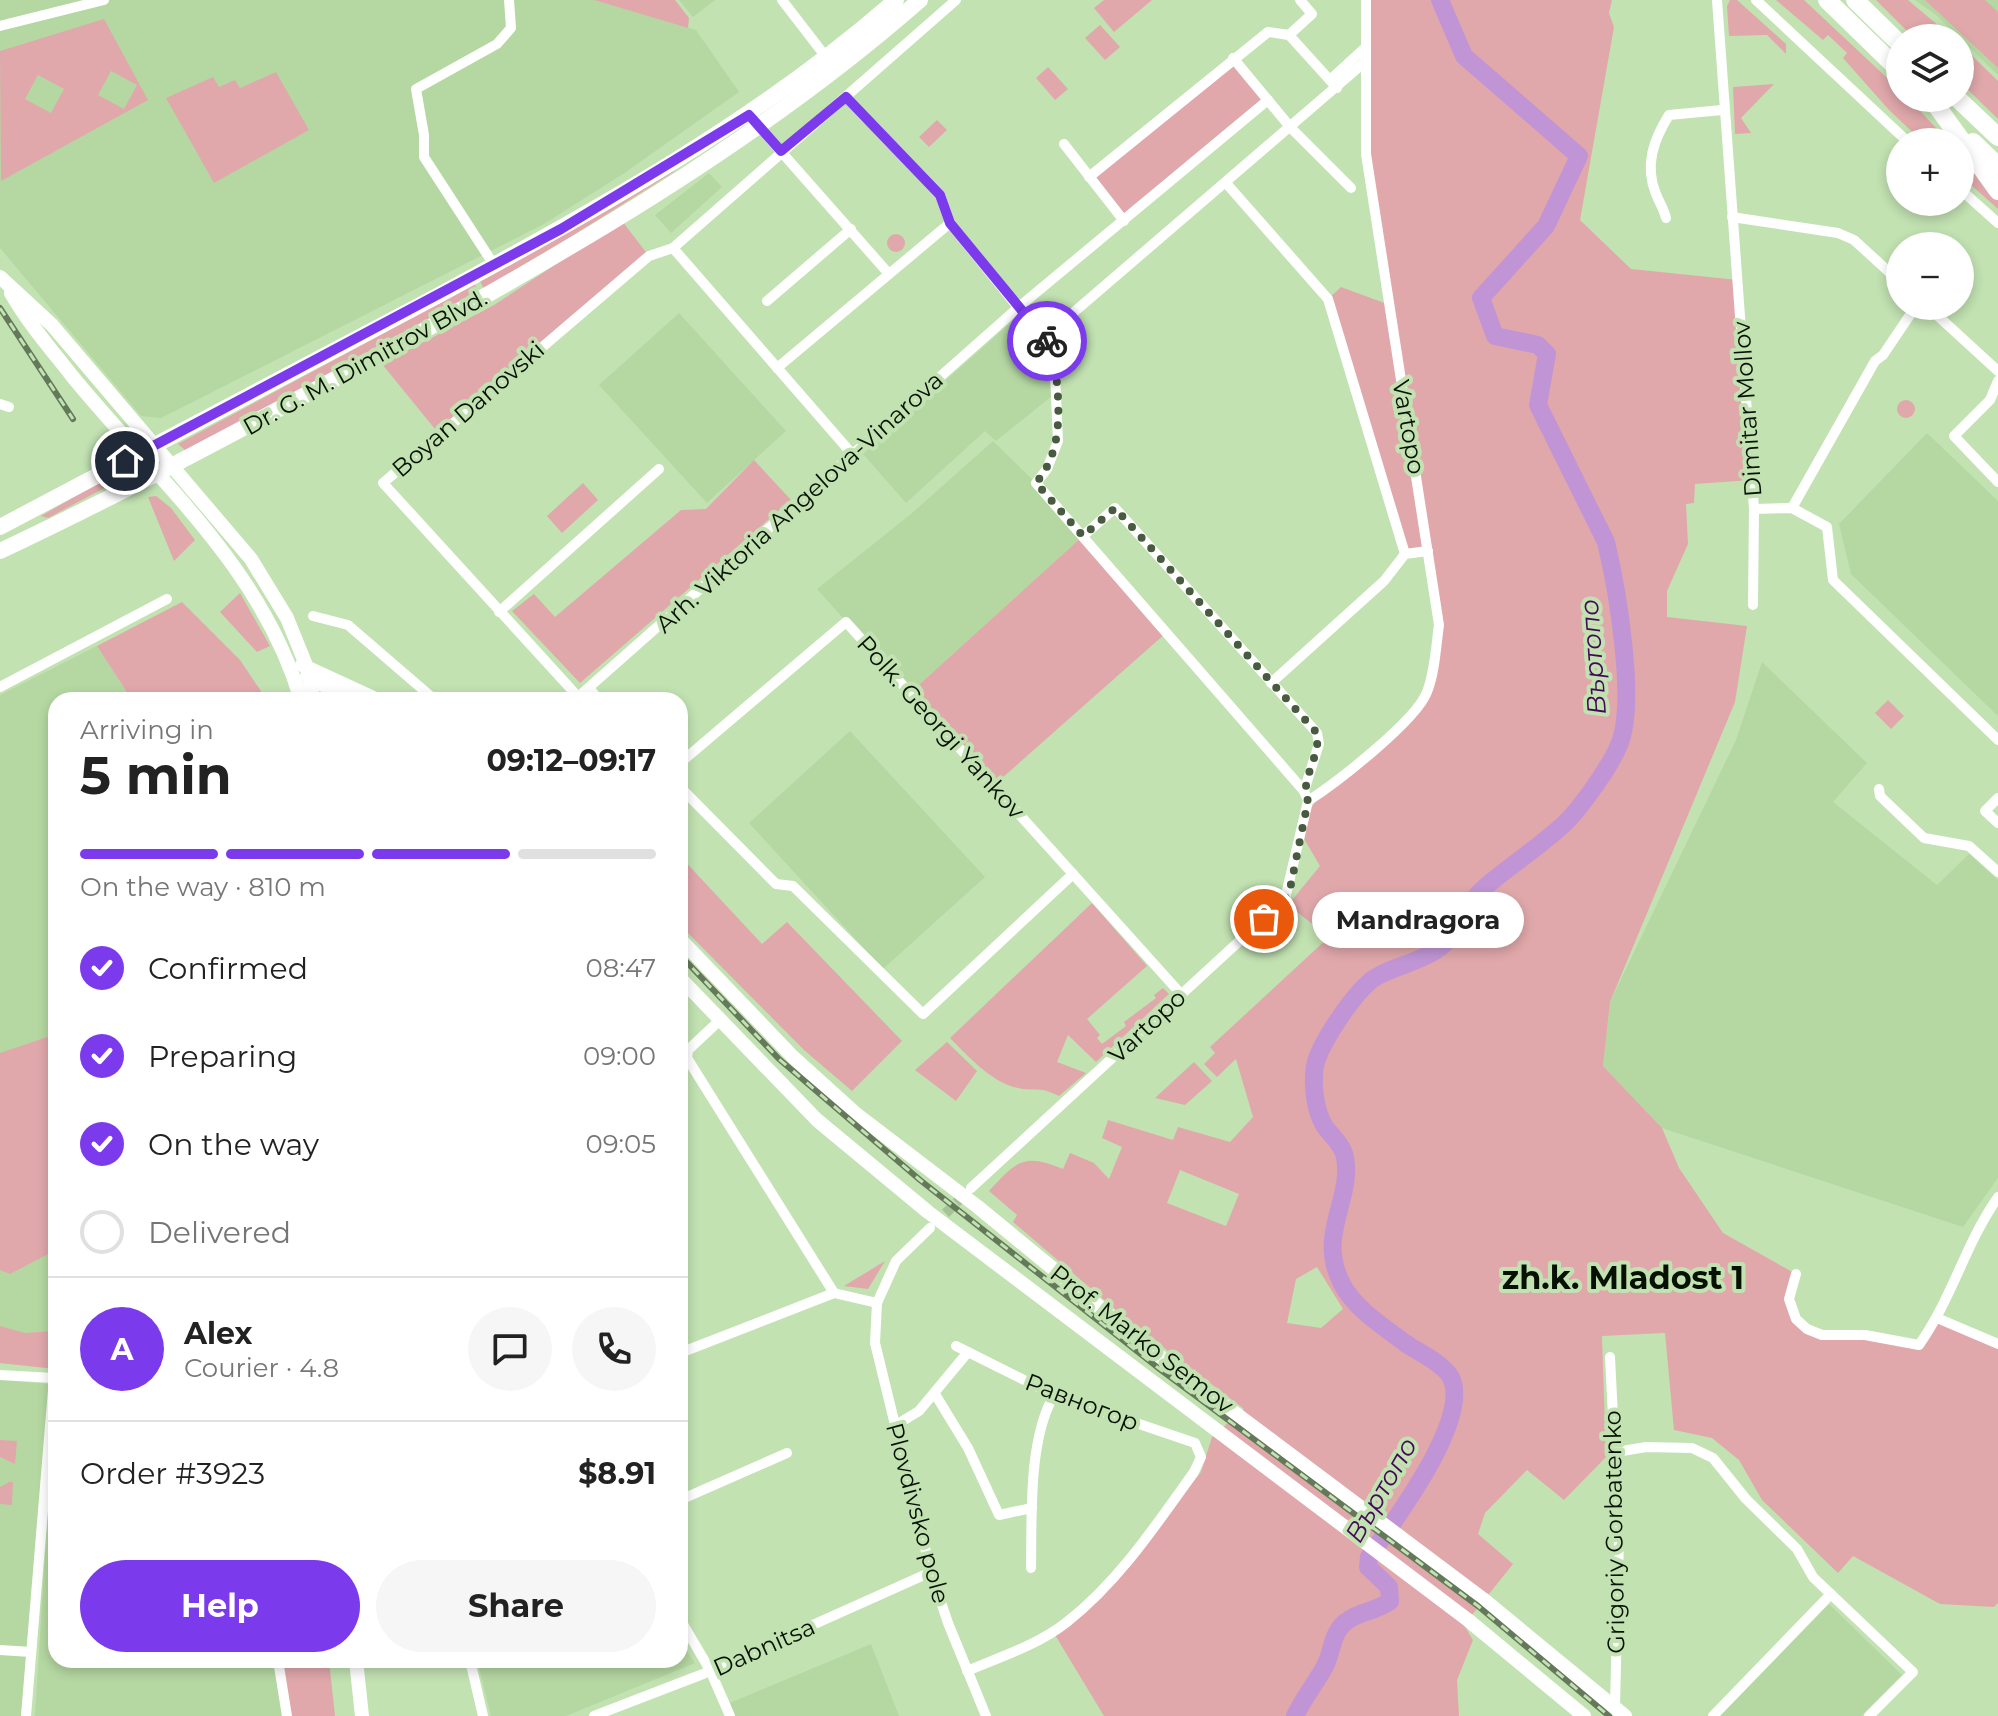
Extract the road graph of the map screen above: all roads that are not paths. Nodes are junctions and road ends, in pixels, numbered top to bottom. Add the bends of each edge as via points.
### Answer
1 (104, 0) edge
2 (509, 0) edge
3 (782, 0) edge
4 (896, 0) edge
5 (920, 0) edge
6 (956, 0) edge
7 (1300, 0) edge
8 (1366, 0) edge
9 (1717, 0) edge
10 (1756, 0) edge
11 (1814, 0) edge
12 (1827, 0) edge
13 (1855, 0) edge
14 (1865, 0) edge
15 (0, 26) edge
16 (1883, 27) junction
17 (1886, 30) edge
18 (1862, 34) junction
19 (1289, 35) junction
20 (1366, 47) junction
21 (826, 57) junction
22 (1886, 57) edge
23 (1233, 58) junction
24 (1366, 61) junction
25 (1334, 84) junction
26 (846, 97) junction
27 (1268, 100) junction
28 (1722, 110) junction
29 (1939, 112) edge
30 (1942, 112) edge
31 (1972, 112) edge
32 (754, 121) junction
33 (1291, 128) junction
34 (1893, 128) edge
35 (1998, 137) edge
36 (1064, 144) dead end
37 (781, 151) junction
38 (1998, 166) edge
39 (1089, 177) junction
40 (1226, 183) junction
41 (1351, 188) dead end
42 (1998, 191) edge
43 (1974, 202) edge
44 (1732, 217) junction
45 (1666, 218) dead end
46 (1124, 221) junction
47 (950, 223) junction
48 (1998, 223) edge
49 (851, 229) junction
50 (673, 248) junction
51 (494, 265) junction
52 (1886, 269) edge
53 (889, 274) junction
54 (4, 281) edge
55 (767, 301) dead end
56 (1020, 306) junction
57 (1907, 320) edge
58 (1942, 320) edge
59 (1045, 337) junction
60 (777, 368) junction
61 (1998, 371) edge
62 (1998, 381) edge
63 (147, 450) junction
64 (853, 455) junction
65 (659, 469) dead end
66 (167, 471) junction
67 (1998, 482) edge
68 (1792, 508) junction
69 (1754, 509) junction
70 (0, 527) edge
71 (1083, 536) junction
72 (0, 551) edge
73 (1428, 551) junction
74 (1405, 554) junction
75 (167, 599) dead end
76 (1753, 605) dead end
77 (499, 612) junction
78 (313, 616) dead end
79 (299, 668) junction
80 (1271, 683) junction
81 (0, 687) edge
82 (589, 688) junction
83 (300, 692) edge
84 (310, 692) edge
85 (338, 692) edge
86 (358, 692) edge
87 (426, 692) edge
88 (573, 692) edge
89 (586, 692) edge
90 (592, 692) edge
91 (1998, 740) edge
92 (688, 756) edge
93 (1879, 789) dead end
94 (688, 795) edge
95 (1306, 796) junction
96 (1998, 798) edge
97 (1998, 823) edge
98 (1998, 872) edge
99 (1073, 874) junction
100 (688, 947) edge
101 (688, 987) edge
102 (1181, 994) junction
103 (719, 1021) junction
104 (688, 1050) edge
105 (688, 1060) edge
106 (971, 1188) tunnel mouth
107 (1998, 1197) edge
108 (1994, 1210) edge
109 (930, 1228) tunnel mouth
110 (1796, 1274) dead end
111 (834, 1293) junction
112 (877, 1303) junction
113 (1937, 1318) junction
114 (1998, 1344) edge
115 (956, 1346) dead end
116 (688, 1350) edge
117 (968, 1352) junction
118 (1610, 1357) dead end
119 (0, 1375) edge
120 (48, 1378) edge
121 (935, 1394) junction
122 (1054, 1395) junction
123 (896, 1425) junction
124 (1616, 1452) junction
125 (787, 1453) dead end
126 (688, 1496) edge
127 (48, 1500) edge
128 (1032, 1508) junction
129 (1031, 1568) dead end
130 (931, 1572) junction
131 (1831, 1594) junction
132 (688, 1633) edge
133 (0, 1650) edge
134 (31, 1652) junction
135 (279, 1668) edge
136 (357, 1668) edge
137 (472, 1668) edge
138 (710, 1670) junction
139 (967, 1671) junction
140 (1620, 1711) edge
141 (26, 1716) edge
142 (287, 1716) edge
143 (362, 1716) edge
144 (483, 1716) edge
145 (594, 1716) edge
146 (730, 1716) edge
147 (986, 1716) edge
148 (1584, 1716) edge
149 (1713, 1716) edge
150 (1869, 1716) edge

1 - 15 street
2 - 51 street via 511,28 497,44 416,89 424,157
3 - 21 street
4 - 21 main road, Dr. G. M. Dimitrov Blvd.
5 - 32 main road, Dr. G. M. Dimitrov Blvd. via 868,46
6 - 26 street, Boyan Danovski
7 - 19 street via 1312,14
8 - 20 street, Vartopo
9 - 28 street, Dimitar Mollov
10 - 34 street
11 - 18 highway
12 - 18 highway
13 - 16 highway
14 - 16 highway
16 - 17 highway
18 - 22 highway
19 - 23 street via 1268,32
19 - 25 street
20 - 24 street, Vartopo
20 - 25 street
21 - 32 main road, Dr. G. M. Dimitrov Blvd.
23 - 27 street
23 - 39 street
24 - 25 street
24 - 73 street, Vartopo via 1366,154
25 - 33 street
26 - 37 street, Boyan Danovski
26 - 47 street via 940,195
27 - 33 street
27 - 46 street, Arh. Viktoria Angelova-Vinarova
28 - 44 street, Dimitar Mollov
28 - 45 street via 1669,115 1653,141 1655,193
29 - 42 highway
30 - 38 highway
31 - 35 highway
32 - 37 street
32 - 51 main road, Dr. G. M. Dimitrov Blvd.
32 - 66 main road, Dr. G. M. Dimitrov Blvd. via 476,303
33 - 40 street
33 - 41 street
36 - 39 street
37 - 49 street
37 - 50 street, Boyan Danovski
39 - 46 street
40 - 59 street
40 - 74 street via 1328,299
43 - 48 street
44 - 52 street via 1838,233 1854,240
44 - 69 street, Dimitar Mollov
46 - 56 street, Arh. Viktoria Angelova-Vinarova
47 - 53 street
47 - 56 street
49 - 53 street
49 - 55 street
50 - 60 street
50 - 77 street, Boyan Danovski via 649,256 383,483
51 - 63 main road, Dr. G. M. Dimitrov Blvd.
53 - 60 street
54 - 63 main road via 52,325
56 - 59 street
56 - 64 street, Arh. Viktoria Angelova-Vinarova
57 - 68 street via 1875,361
58 - 61 street
59 - 71 street via 1054,352 1058,441 1036,483
60 - 64 street
62 - 67 street via 1990,400 1954,436
63 - 66 main road
63 - 70 main road, Dr. G. M. Dimitrov Blvd.
64 - 82 street, Arh. Viktoria Angelova-Vinarova
65 - 77 street
66 - 72 main road, Dr. G. M. Dimitrov Blvd.
66 - 79 main road via 237,566
68 - 69 street, Dimitar Mollov
68 - 91 street, Dimitar Mollov via 1827,527 1833,580
69 - 76 street
71 - 80 street via 1115,508
71 - 95 street
73 - 74 street
73 - 95 street, Vartopo via 1439,625 1421,705
74 - 80 street via 1384,581
75 - 81 street
77 - 88 street, Boyan Danovski
78 - 87 street via 348,625
79 - 83 main road
79 - 84 main road
79 - 85 main road
79 - 86 main road
80 - 95 street via 1317,733
82 - 89 street, Arh. Viktoria Angelova-Vinarova
82 - 90 street
92 - 99 street, Polk. Georgi Yankov via 846,622
93 - 98 street via 1924,838 1969,846
94 - 99 street via 776,884 793,886 923,1014
95 - 102 street, Vartopo via 1285,899
96 - 97 street via 1985,811
99 - 102 street, Polk. Georgi Yankov
100 - 140 main road, Prof. Marko Semov via 830,1092 1163,1359 1483,1599
101 - 103 main road, Prof. Marko Semov
102 - 106 street, Vartopo
103 - 104 street
103 - 148 main road, Prof. Marko Semov via 834,1134 956,1234 1468,1620
105 - 111 street
107 - 108 street
108 - 113 street via 1975,1231
109 - 112 street, Plovdivsko pole via 896,1261
110 - 113 street via 1789,1299 1796,1319 1822,1335 1865,1335 1919,1345
111 - 112 street
111 - 116 street
112 - 123 street, Plovdivsko pole via 875,1343
113 - 114 street
115 - 117 street, Равногор
117 - 121 street
117 - 122 street, Равногор
118 - 124 street, Grigoriy Gorbatenko
119 - 120 street
121 - 123 street
121 - 128 street via 999,1515
122 - 128 street via 1042,1416
122 - 139 street, Равногор via 1199,1446 1201,1457 1133,1557 1106,1585 1051,1632
123 - 130 street, Plovdivsko pole
124 - 131 street via 1692,1448 1713,1458
124 - 140 street, Grigoriy Gorbatenko
125 - 126 street
127 - 134 street
128 - 129 street
130 - 138 street, Dabnitsa
130 - 139 street, Plovdivsko pole
131 - 149 street
131 - 150 street via 1913,1672
132 - 138 street
133 - 134 street
134 - 141 street
135 - 142 street
136 - 143 main road
137 - 144 street
138 - 145 street, Dabnitsa
138 - 146 street
139 - 147 street, Plovdivsko pole

